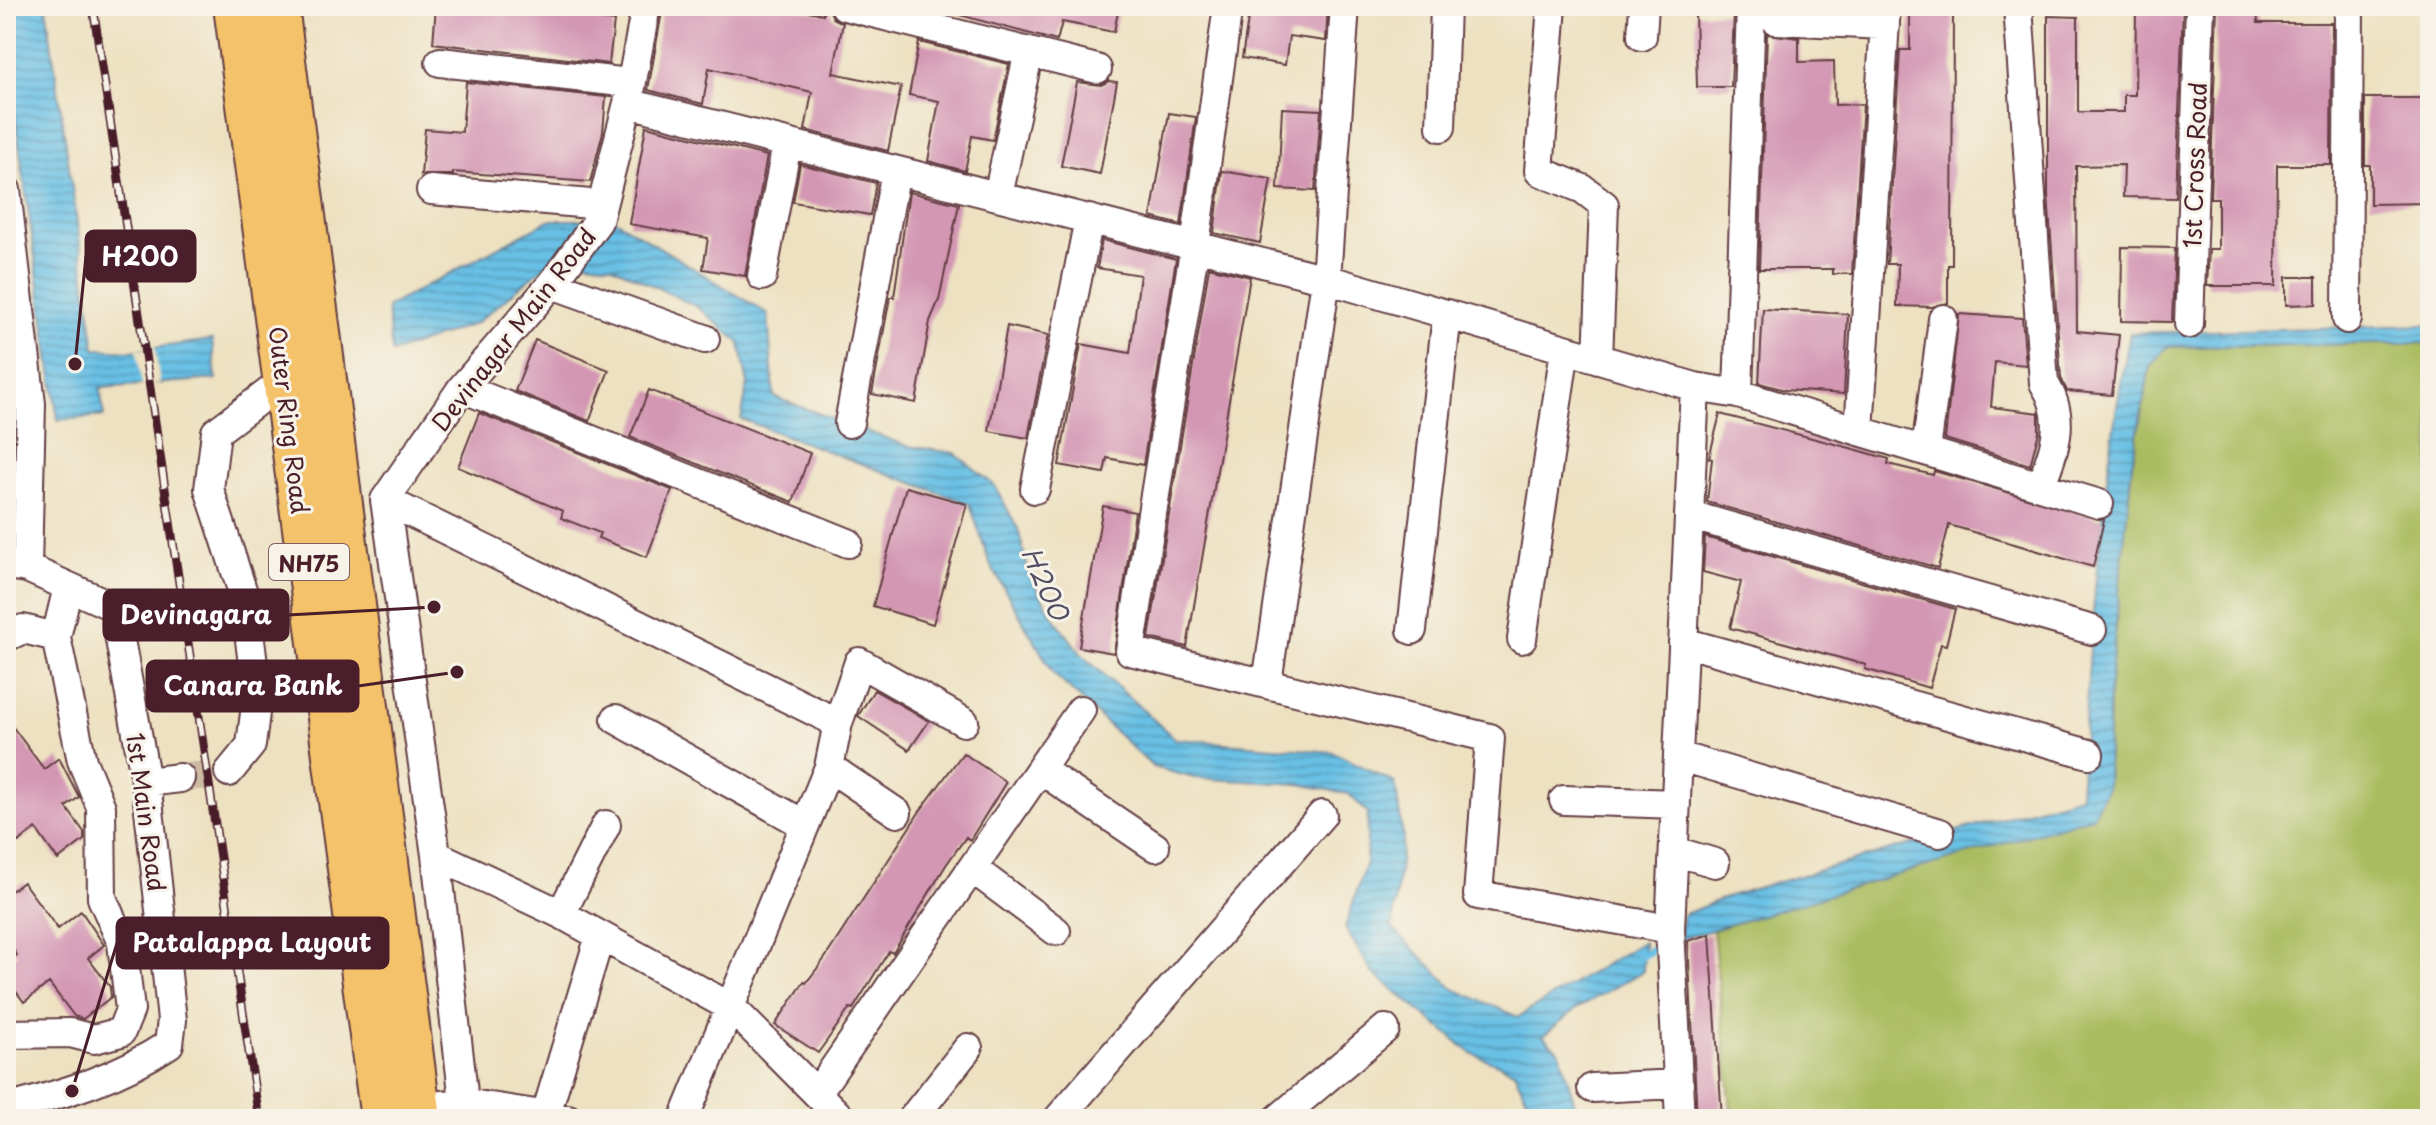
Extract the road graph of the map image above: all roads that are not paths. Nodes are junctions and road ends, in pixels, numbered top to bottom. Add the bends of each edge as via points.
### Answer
1 (235, 6) edge
2 (277, 6) edge
3 (646, 6) edge
4 (845, 6) edge
5 (1228, 6) edge
6 (1345, 6) edge
7 (1445, 6) edge
8 (1552, 6) edge
9 (1644, 6) edge
10 (1751, 6) edge
11 (2018, 6) edge
12 (2200, 6) edge
13 (2349, 6) edge
14 (1885, 15) edge
15 (1776, 20) dead end
16 (1642, 36) dead end
17 (440, 62) dead end
18 (1026, 65) dead end
19 (1097, 69) dead end
20 (629, 93) junction
21 (1441, 127) dead end
22 (787, 144) junction
23 (896, 171) junction
24 (6, 190) edge
25 (431, 190) dead end
26 (998, 196) junction
27 (600, 213) junction
28 (1089, 219) junction
29 (1195, 245) junction
30 (559, 276) junction
31 (762, 276) dead end
32 (1326, 279) junction
33 (14, 299) edge
34 (1447, 314) junction
35 (1943, 319) dead end
36 (2347, 319) dead end
37 (2189, 324) dead end
38 (705, 339) dead end
39 (1565, 349) junction
40 (1598, 359) junction
41 (285, 380) junction
42 (1695, 387) junction
43 (462, 388) junction
44 (1738, 394) junction
45 (849, 423) dead end
46 (1859, 431) junction
47 (1926, 451) junction
48 (2040, 486) junction
49 (1035, 489) dead end
50 (385, 500) junction
51 (2099, 504) dead end
52 (1689, 515) junction
53 (848, 543) dead end
54 (16, 566) edge
55 (68, 587) junction
56 (1412, 630) dead end
57 (2092, 630) dead end
58 (6, 637) edge
59 (56, 637) junction
60 (1522, 639) dead end
61 (1683, 642) junction
62 (1267, 683) junction
63 (1081, 710) dead end
64 (616, 719) dead end
65 (964, 722) dead end
66 (838, 723) junction
67 (2089, 754) dead end
68 (1678, 756) junction
69 (829, 767) junction
70 (1041, 770) junction
71 (229, 772) dead end
72 (180, 778) tunnel mouth
73 (146, 782) junction
74 (1564, 800) dead end
75 (1676, 804) junction
76 (897, 813) dead end
77 (1322, 815) dead end
78 (606, 825) dead end
79 (805, 825) junction
80 (1940, 833) dead end
81 (1155, 847) dead end
82 (1674, 851) junction
83 (436, 855) junction
84 (1715, 863) dead end
85 (973, 869) junction
86 (561, 914) junction
87 (1670, 929) junction
88 (1056, 931) dead end
89 (600, 936) junction
90 (728, 1005) junction
91 (1385, 1029) dead end
92 (6, 1034) edge
93 (968, 1048) dead end
94 (1679, 1084) junction
95 (1592, 1088) dead end
96 (817, 1093) junction
97 (6, 1109) edge
98 (465, 1111) edge
99 (407, 1115) edge
100 (557, 1116) edge
101 (684, 1119) edge
102 (842, 1119) edge
103 (912, 1119) edge
104 (1058, 1119) edge
105 (1278, 1119) edge
106 (1680, 1119) edge

1 - 41 highway, Outer Ring Road / NH75
2 - 99 highway, Outer Ring Road / NH75
3 - 20 street, Devinagar Main Road
4 - 19 street
5 - 29 street
6 - 32 street
7 - 21 street
8 - 40 street via 1539,171 1583,189 1604,205
9 - 16 street
10 - 44 street
11 - 48 street via 2044,383 2059,416 2055,451
12 - 37 street, 1st Cross Road
13 - 36 street
14 - 15 street
14 - 46 street
17 - 20 street
18 - 26 street
20 - 22 street
20 - 27 street, Devinagar Main Road
22 - 23 street
22 - 31 street
23 - 26 street
23 - 45 street
24 - 33 street
25 - 27 street
26 - 28 street
27 - 30 street, Devinagar Main Road
28 - 29 street
28 - 49 street
29 - 32 street
29 - 62 street via 1130,651
30 - 38 street
30 - 43 street, Devinagar Main Road
32 - 34 street
32 - 62 street
33 - 54 street via 31,404
34 - 39 street
34 - 56 street
35 - 47 street
39 - 40 street
39 - 60 street
40 - 42 street
41 - 71 street via 216,432 209,489 245,599 257,697 251,745
41 - 99 highway, Outer Ring Road / NH75
42 - 44 street
42 - 52 street
43 - 50 street, Devinagar Main Road
43 - 53 street
44 - 46 street
46 - 47 street
47 - 48 street
48 - 51 street
50 - 66 street
50 - 83 street
52 - 57 street
52 - 61 street
54 - 55 street, 1st Main Road
55 - 59 street
55 - 73 street, 1st Main Road via 114,607
58 - 59 street via 23,629
59 - 92 street via 79,747 101,807 102,898 122,943 130,1010 121,1032 94,1039 70,1033
61 - 67 street
61 - 68 street
62 - 87 street via 1490,738 1478,895
63 - 70 street
64 - 79 street
65 - 66 street via 859,662
66 - 69 street
68 - 75 street
68 - 80 street
69 - 76 street
69 - 79 street
70 - 81 street
70 - 85 street
72 - 73 street
73 - 97 street, 1st Main Road via 172,1020 169,1044 72,1091
74 - 75 street
75 - 82 street
77 - 104 street
78 - 86 street
79 - 90 street
82 - 84 street
82 - 87 street
83 - 86 street
83 - 98 street
85 - 88 street
85 - 96 street
86 - 89 street
87 - 94 street
89 - 90 street
89 - 100 street
90 - 96 street
90 - 101 street
91 - 105 street
93 - 103 street
94 - 95 street
94 - 106 street
96 - 102 street
98 - 99 street
98 - 100 street

